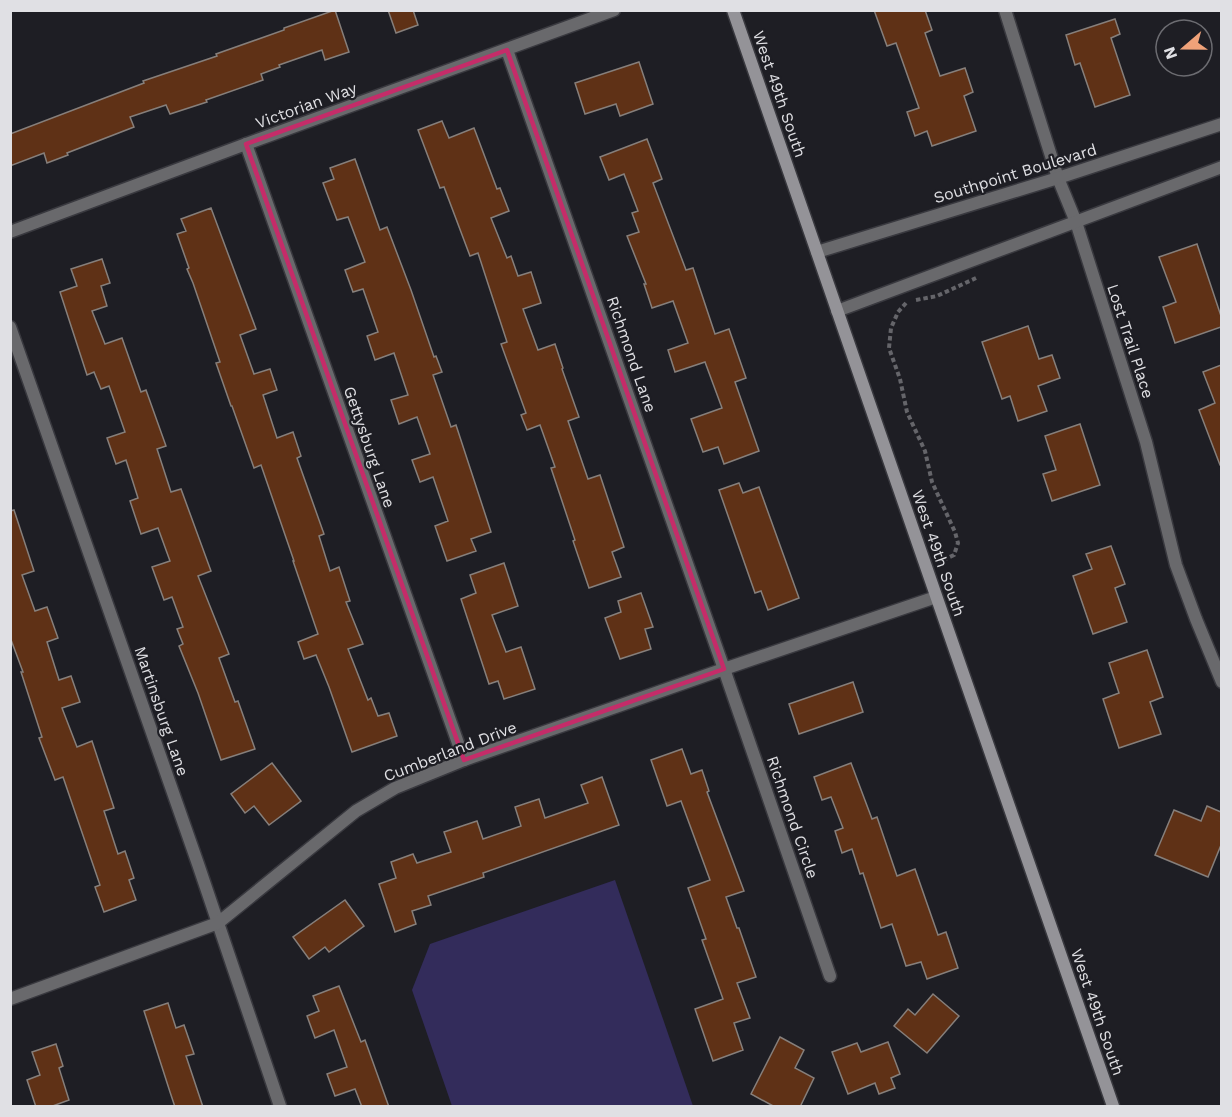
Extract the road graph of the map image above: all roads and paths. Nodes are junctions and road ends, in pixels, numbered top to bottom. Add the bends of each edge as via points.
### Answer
1 (614, 10) edge
2 (733, 10) edge
3 (1005, 10) edge
4 (507, 50) junction
5 (1221, 124) edge
6 (246, 144) junction
7 (1221, 167) edge
8 (1058, 178) junction
9 (1076, 222) junction
10 (10, 232) edge
11 (817, 252) junction
12 (977, 278) dead end
13 (837, 311) junction
14 (10, 327) edge
15 (935, 564) dead end
16 (936, 597) junction
17 (724, 669) junction
18 (1221, 682) edge
19 (464, 760) junction
20 (219, 922) junction
21 (830, 976) dead end
22 (10, 999) edge
23 (280, 1107) edge
24 (1113, 1107) edge

1 - 4 street, Victorian Way
2 - 11 street, West 49th South
3 - 8 street, Lost Trail Place
4 - 6 street, Victorian Way
4 - 17 street, Richmond Lane
5 - 8 street, Southpoint Boulevard
6 - 10 street, Victorian Way
6 - 19 street, Gettysburg Lane
7 - 9 street
8 - 9 street, Lost Trail Place
8 - 11 street, Southpoint Boulevard
9 - 13 street
9 - 18 street, Lost Trail Place via 1146,442 1176,565
11 - 13 street, West 49th South
12 - 15 path via 938,296 906,303 891,328 889,348 907,412 958,543 954,555
13 - 16 street, West 49th South
14 - 20 street, Martinsburg Lane
16 - 17 street, Cumberland Drive
16 - 24 street, West 49th South
17 - 19 street, Cumberland Drive
17 - 21 street, Richmond Circle
19 - 20 street, Cumberland Drive via 395,788 356,811
20 - 22 street, Cumberland Drive
20 - 23 street, Martinsburg Lane

